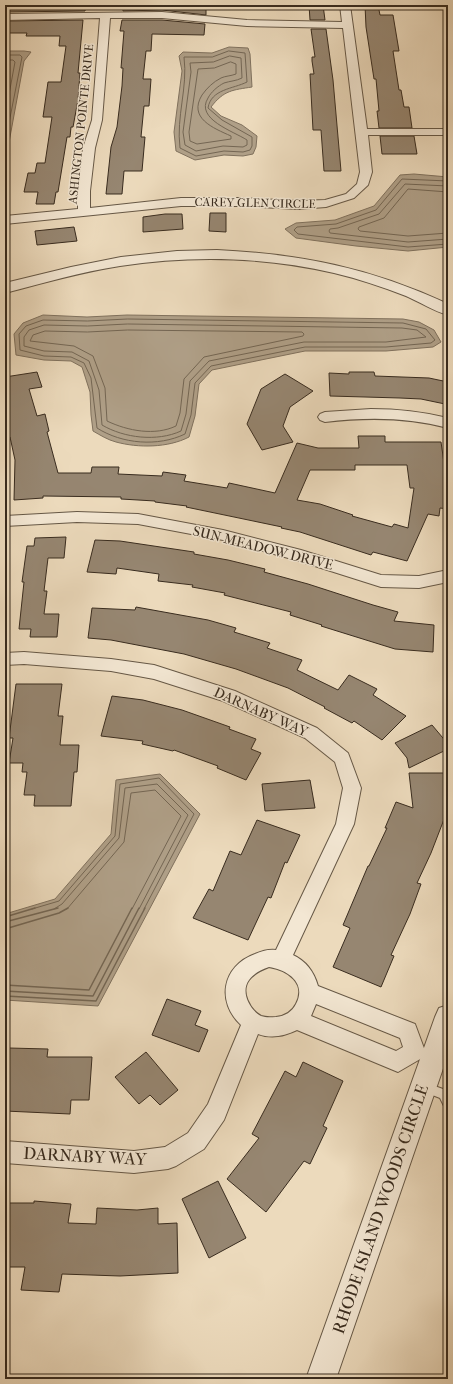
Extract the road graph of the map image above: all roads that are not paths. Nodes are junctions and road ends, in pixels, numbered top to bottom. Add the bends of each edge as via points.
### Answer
1 (345, 5) edge
2 (105, 15) junction
3 (5, 17) edge
4 (348, 26) junction
5 (362, 132) junction
6 (448, 132) edge
7 (84, 212) junction
8 (5, 220) edge
9 (5, 288) edge
10 (448, 310) edge
11 (326, 417) dead end
12 (448, 423) edge
13 (5, 521) edge
14 (448, 576) edge
15 (5, 659) edge
16 (281, 960) junction
17 (310, 992) junction
18 (448, 1017) edge
19 (296, 1020) junction
20 (253, 1022) junction
21 (424, 1055) junction
22 (440, 1094) edge
23 (5, 1152) edge
24 (321, 1379) edge

1 - 4 street, CAREY GLEN CIRCLE
2 - 3 street
2 - 4 street via 162,16 278,25
2 - 7 street, ASHINGTON POINTE DRIVE via 97,120 89,148
4 - 5 street, CAREY GLEN CIRCLE
5 - 6 street
5 - 7 street, CAREY GLEN CIRCLE via 366,172 362,185 350,196 326,204 181,202
7 - 8 street, CAREY GLEN CIRCLE
9 - 10 street via 78,269 138,259 239,254 281,258 358,274 422,296
11 - 12 street via 360,413 426,416
13 - 14 street, SUN MEADOW DRIVE via 77,517 138,519 223,535 381,580 419,582
15 - 16 street, DARNABY WAY via 24,658 111,665 154,672 236,699 311,733 342,758 352,788 345,824
16 - 17 street via 302,973
16 - 20 street via 270,958 253,963 241,974 236,984 238,1006
17 - 19 street via 306,1006
17 - 21 street via 408,1032
18 - 21 street, RHODE ISLAND WOODS CIRCLE
19 - 20 street via 278,1027 265,1027
19 - 21 street via 398,1062
20 - 23 street, DARNABY WAY via 216,1112 196,1141 168,1158 134,1162
21 - 22 street, RHODE ISLAND WOODS CIRCLE
22 - 24 street, RHODE ISLAND WOODS CIRCLE

